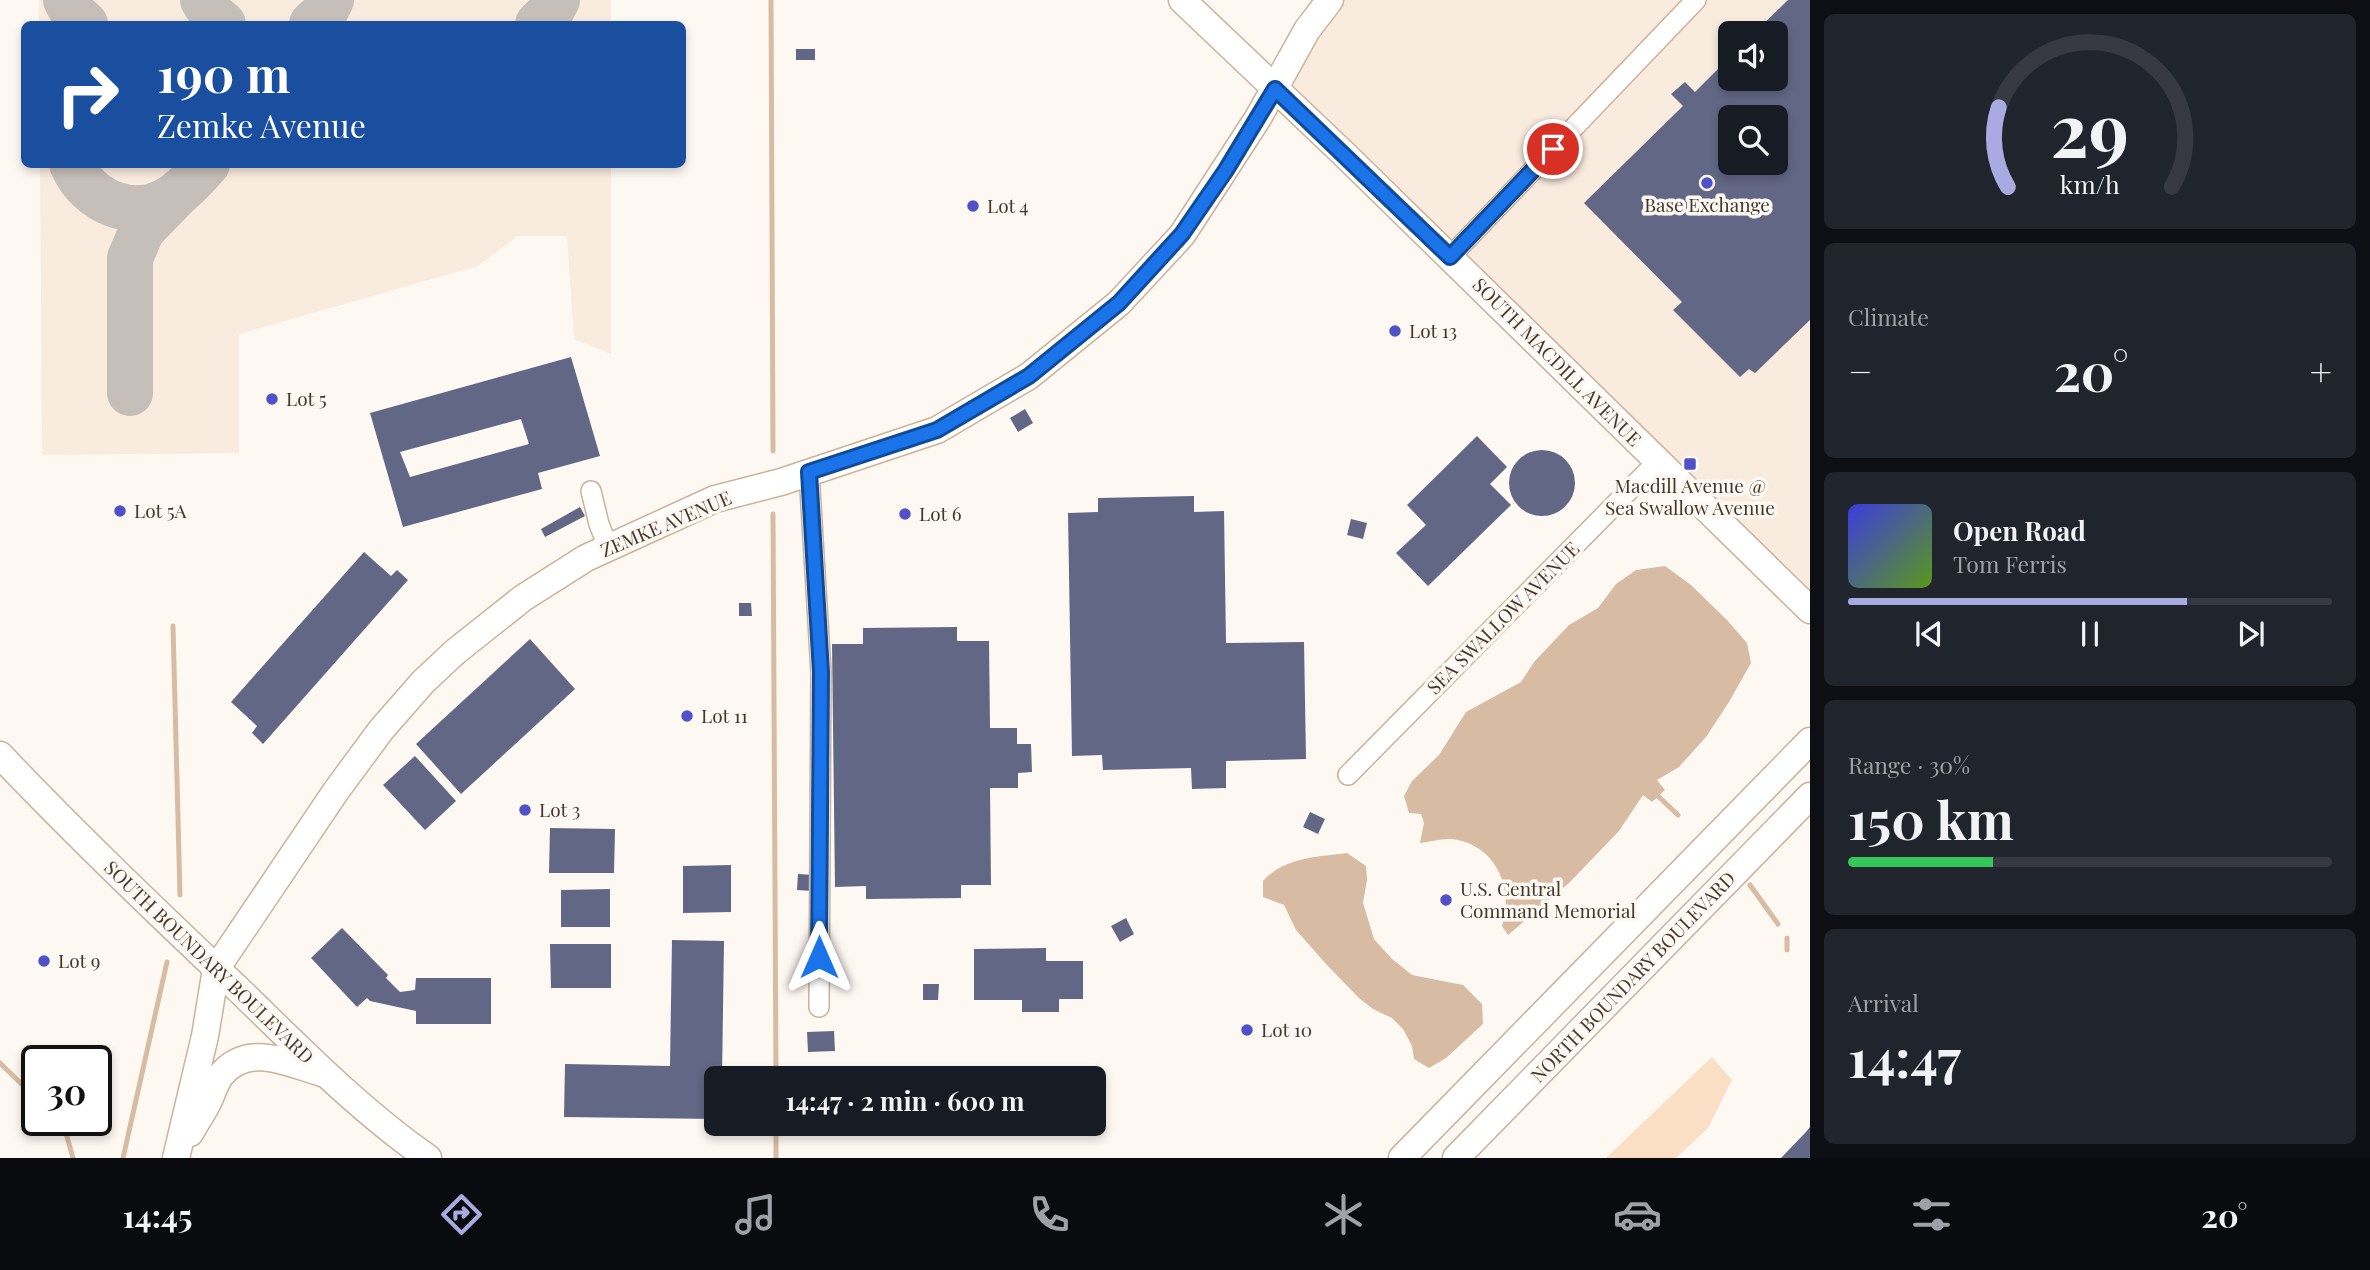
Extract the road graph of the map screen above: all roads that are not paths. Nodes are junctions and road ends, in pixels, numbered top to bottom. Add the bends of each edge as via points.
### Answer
1 (1182, 0) edge
2 (1330, 0) edge
3 (1696, 0) edge
4 (1275, 89) junction
5 (1450, 257) junction
6 (1658, 461) junction
7 (809, 472) junction
8 (591, 491) dead end
9 (608, 547) junction
10 (1810, 610) edge
11 (1810, 741) edge
12 (0, 755) edge
13 (1348, 775) dead end
14 (1809, 798) edge
15 (216, 969) junction
16 (819, 1007) dead end
17 (326, 1075) junction
18 (176, 1157) edge
19 (428, 1158) edge
20 (1402, 1158) edge
21 (1456, 1158) edge

1 - 4 street, SOUTH MACDILL AVENUE
2 - 4 street, ZEMKE AVENUE via 1307,30
3 - 5 street
4 - 5 street, SOUTH MACDILL AVENUE
4 - 7 street, ZEMKE AVENUE via 1182,234 1119,303 1029,376 937,430
5 - 6 street, SOUTH MACDILL AVENUE
6 - 10 street, SOUTH MACDILL AVENUE
6 - 13 street, SEA SWALLOW AVENUE
7 - 9 street, ZEMKE AVENUE via 715,499
7 - 16 street via 821,672
8 - 9 street
9 - 15 street, ZEMKE AVENUE via 523,598 424,682 336,791
11 - 20 street, NORTH BOUNDARY BOULEVARD
12 - 15 street, SOUTH BOUNDARY BOULEVARD
14 - 21 street, NORTH BOUNDARY BOULEVARD
15 - 17 street, SOUTH BOUNDARY BOULEVARD
15 - 18 street, ZEMKE AVENUE
17 - 18 street, ZEMKE AVENUE via 255,1056 231,1065 219,1077
17 - 19 street, SOUTH BOUNDARY BOULEVARD

